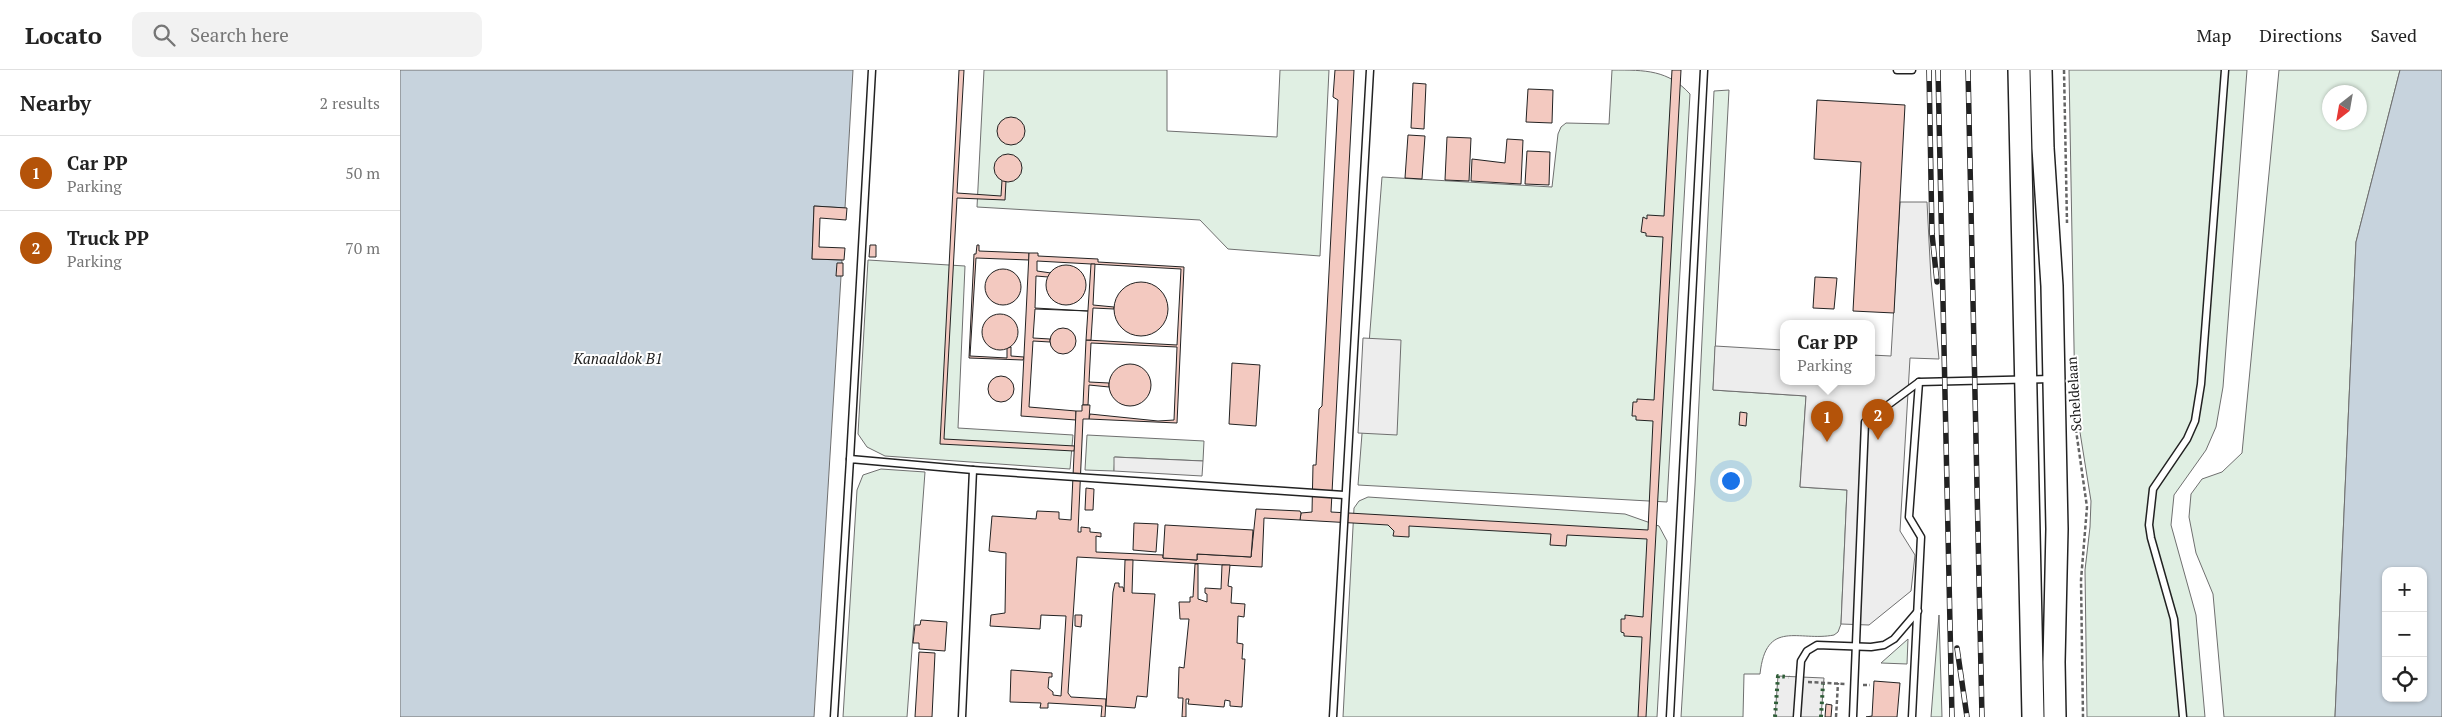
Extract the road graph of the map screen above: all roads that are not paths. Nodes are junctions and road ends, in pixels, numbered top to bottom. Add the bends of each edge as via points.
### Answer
1 (872, 70) edge
2 (1370, 70) edge
3 (1704, 70) edge
4 (1897, 70) edge
5 (1912, 70) edge
6 (2019, 70) edge
7 (2041, 70) edge
8 (2225, 70) edge
9 (2054, 379) junction
10 (2026, 380) junction
11 (1919, 382) junction
12 (850, 459) junction
13 (972, 470) junction
14 (1344, 495) junction
15 (1918, 611) junction
16 (1856, 646) junction
17 (834, 717) edge
18 (962, 717) edge
19 (1333, 717) edge
20 (1670, 717) edge
21 (1797, 717) edge
22 (1853, 717) edge
23 (1912, 717) edge
24 (2033, 717) edge
25 (2055, 717) edge
26 (2183, 717) edge

1 - 12 lane
2 - 14 lane
3 - 20 lane
4 - 5 lane
6 - 10 main road
7 - 9 main road, Scheldelaan
8 - 26 lane via 2201,384 2195,421 2187,439 2153,489 2149,525 2174,619
9 - 10 lane, Scheldelaan
9 - 25 main road, Scheldelaan via 2057,529
10 - 11 lane, Scheldelaan
10 - 24 main road
11 - 15 lane via 1909,518 1921,537
11 - 16 lane via 1865,422
12 - 13 lane
12 - 17 lane
13 - 14 lane
13 - 18 lane
14 - 19 lane
15 - 16 lane via 1894,639 1884,645
15 - 23 lane
16 - 21 lane via 1817,646 1807,651 1801,661
16 - 22 lane

